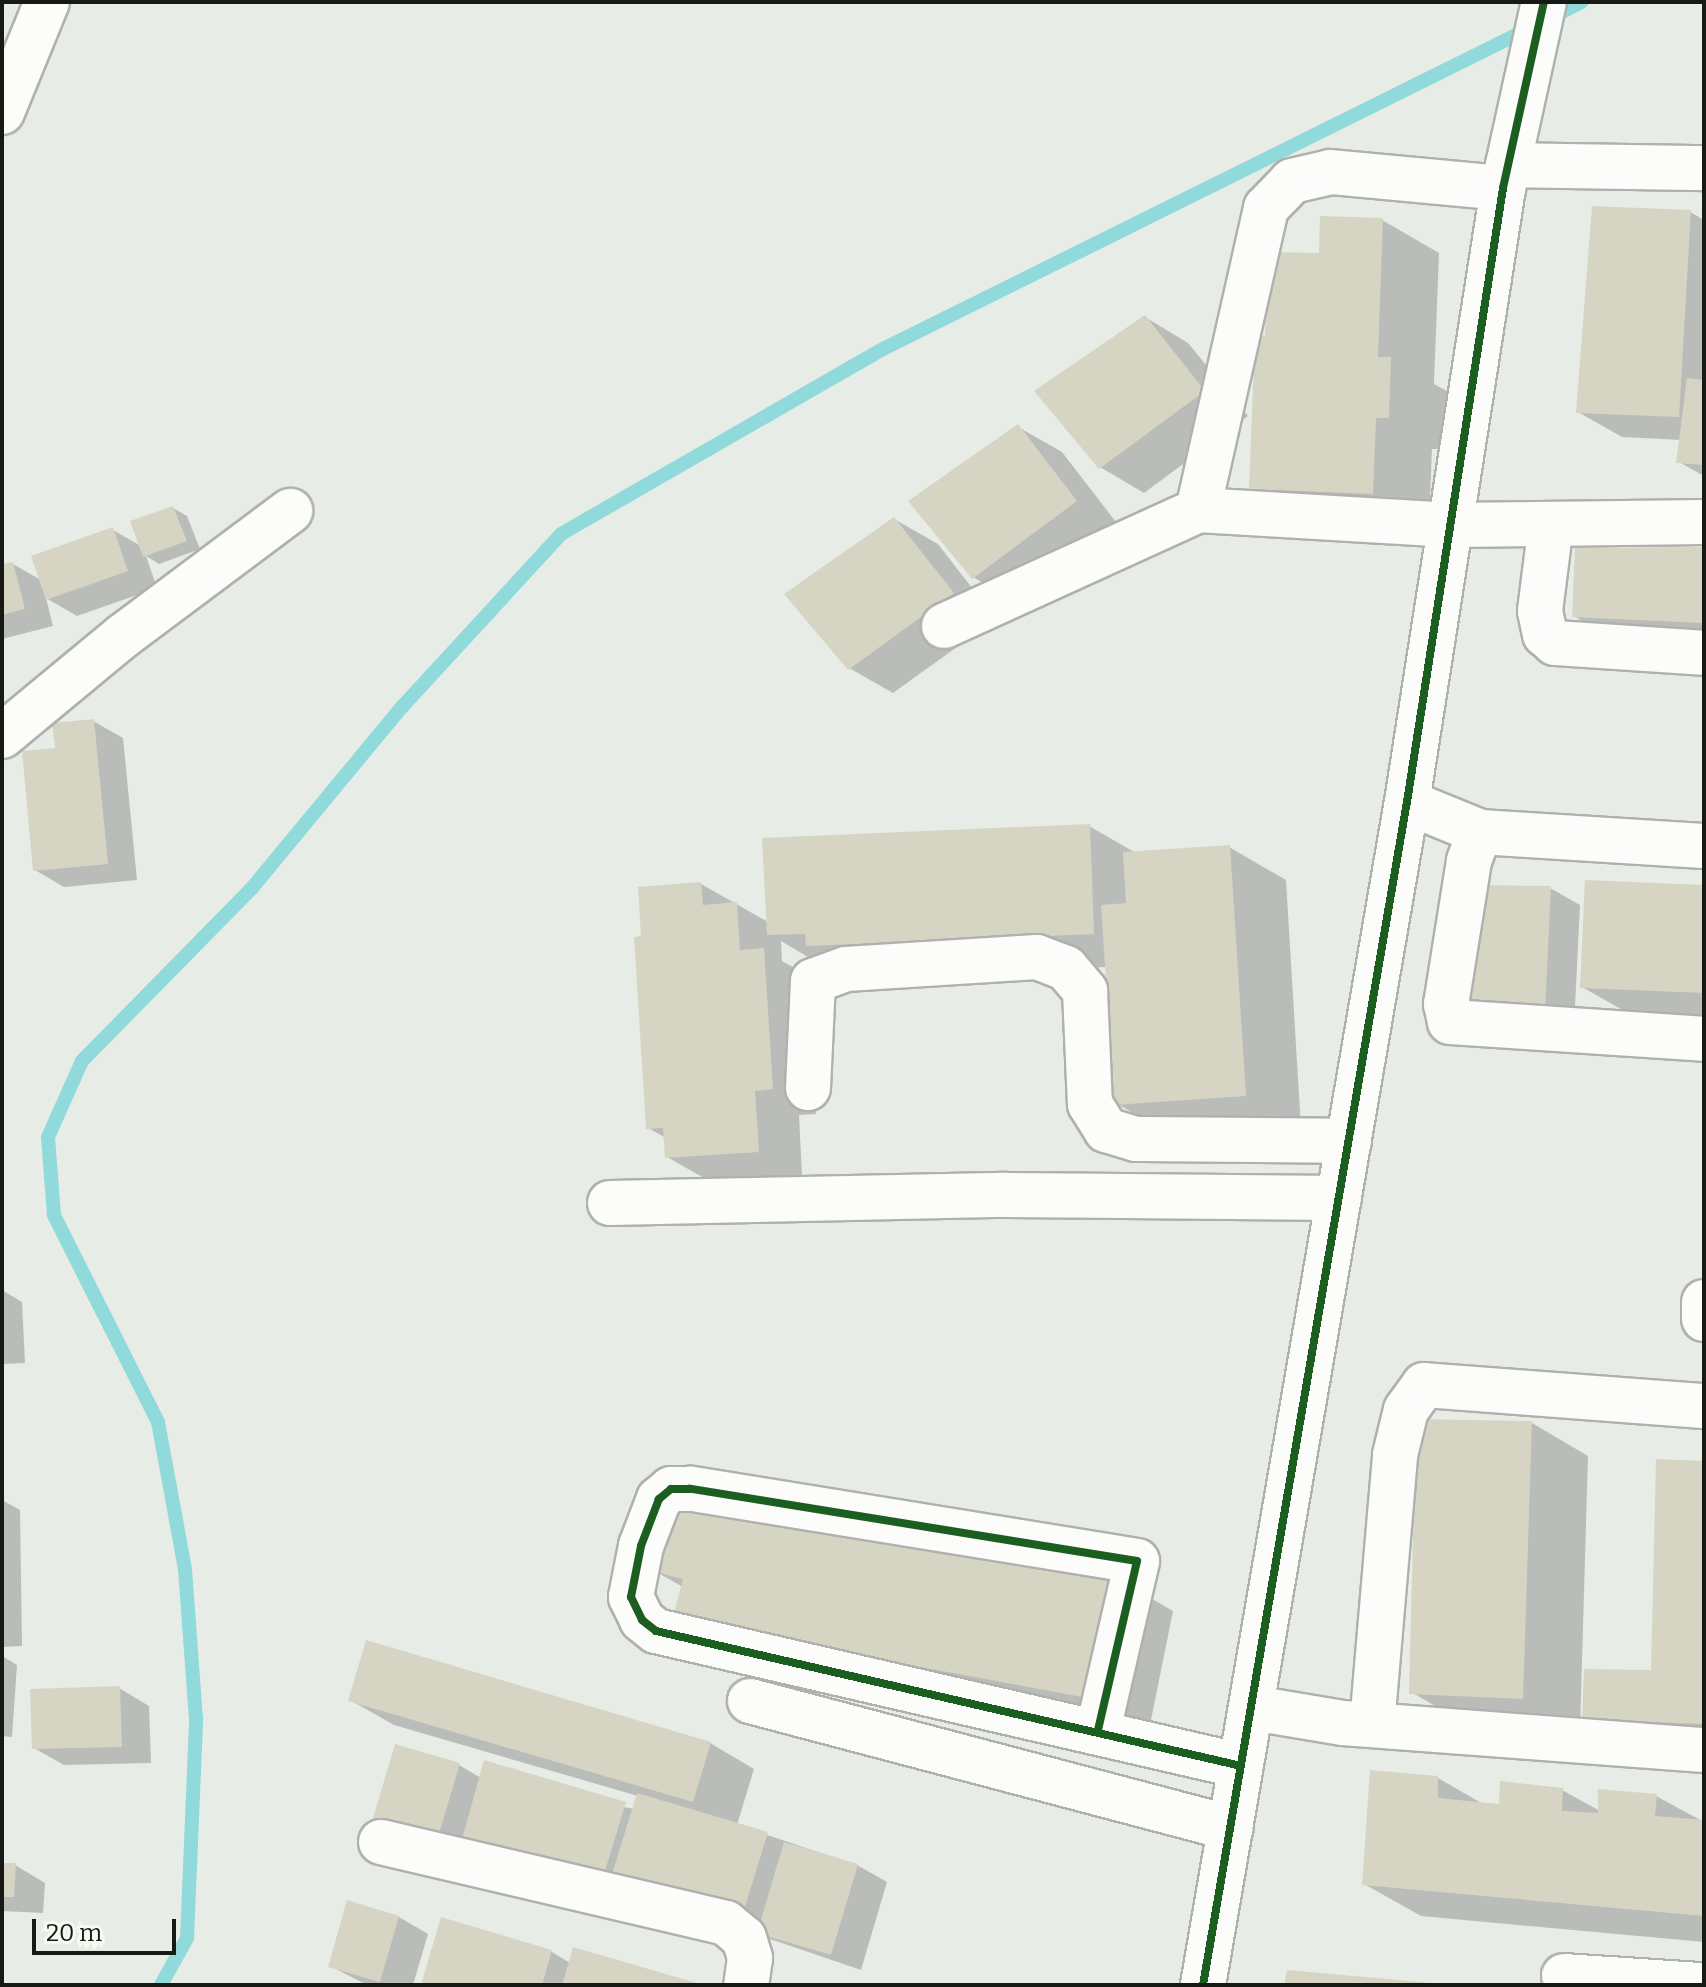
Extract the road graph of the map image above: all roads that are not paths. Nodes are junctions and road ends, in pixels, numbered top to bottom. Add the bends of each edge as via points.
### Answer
1 (47, 2) edge
2 (1544, 2) edge
3 (2, 112) edge
4 (1704, 168) edge
5 (1506, 176) junction
6 (1198, 510) junction
7 (290, 511) dead end
8 (1704, 522) edge
9 (1551, 524) junction
10 (1452, 525) junction
11 (944, 626) dead end
12 (1704, 653) edge
13 (2, 736) edge
14 (1407, 802) junction
15 (1480, 832) junction
16 (1704, 846) edge
17 (1704, 1039) edge
18 (808, 1088) dead end
19 (1349, 1141) junction
20 (1339, 1198) junction
21 (610, 1203) dead end
22 (1704, 1302) edge
23 (1704, 1319) edge
24 (1704, 1406) edge
25 (750, 1701) dead end
26 (1253, 1708) junction
27 (1372, 1725) junction
28 (1098, 1730) junction
29 (1704, 1750) edge
30 (1241, 1766) junction
31 (1231, 1828) junction
32 (381, 1842) dead end
33 (1564, 1976) dead end
34 (746, 1985) edge
35 (1203, 1985) edge
36 (1698, 1985) edge

1 - 3 street
2 - 5 street
4 - 5 street
5 - 6 street via 1330,172 1292,181 1266,208
5 - 10 street
6 - 10 street
6 - 11 street
7 - 13 street via 123,636
8 - 9 street
9 - 10 street
9 - 12 street via 1540,611 1545,634 1555,643
10 - 14 street
14 - 15 street
14 - 19 street
15 - 16 street
15 - 17 street via 1469,861 1450,975 1450,1022
18 - 19 street via 813,981 846,969 1037,957 1066,968 1085,991 1090,1104 1106,1130 1136,1139
19 - 20 street
20 - 21 street via 1006,1195
20 - 26 street
22 - 23 street
24 - 27 street via 1424,1385 1406,1410 1395,1455
25 - 31 street
26 - 27 street
26 - 30 street
27 - 29 street
28 - 28 street via 1137,1561 690,1489 671,1489 659,1499 641,1546 631,1597 642,1620 656,1631
28 - 30 street
30 - 31 street
31 - 35 street
32 - 34 street via 726,1923 744,1938 750,1958
33 - 36 street

